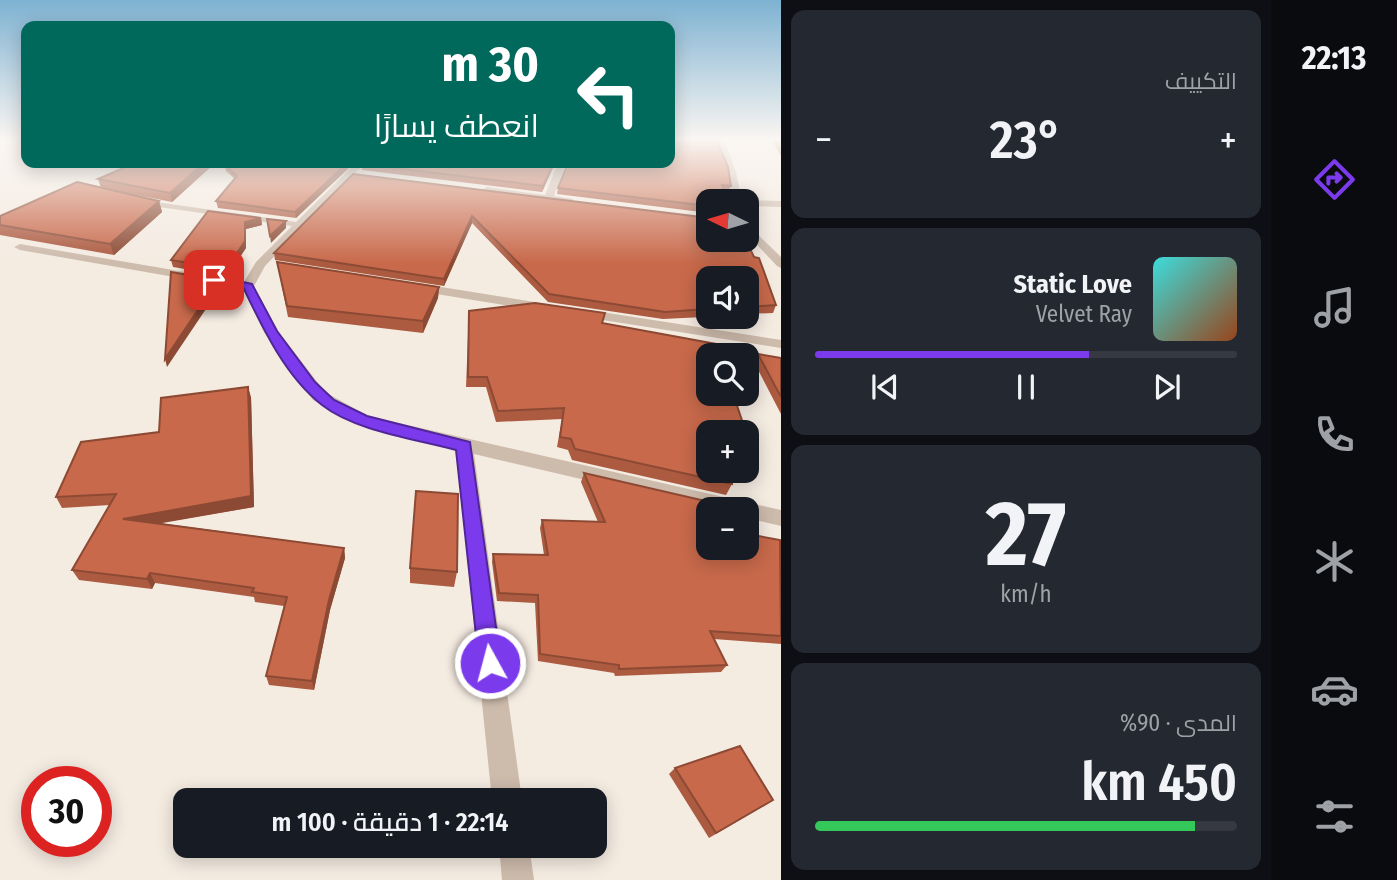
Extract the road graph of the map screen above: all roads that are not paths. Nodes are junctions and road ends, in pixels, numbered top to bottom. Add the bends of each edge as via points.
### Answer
1 (348, 181) edge
2 (555, 181) edge
3 (470, 188) edge
4 (548, 198) junction
5 (131, 200) edge
6 (588, 203) edge
7 (760, 203) edge
8 (781, 204) edge
9 (298, 224) junction
10 (760, 241) edge
11 (20, 247) edge
12 (781, 264) edge
13 (403, 285) edge
14 (248, 286) junction
15 (781, 344) edge
16 (464, 446) junction
17 (696, 499) edge
18 (759, 513) edge
19 (781, 518) edge
20 (506, 788) edge
21 (515, 858) edge
22 (518, 880) edge

1 - 9 street
2 - 4 street
3 - 4 street
4 - 6 street
5 - 9 street
7 - 8 street
9 - 14 street
10 - 12 street
11 - 14 street
13 - 15 street
14 - 16 street via 271,332 319,396 362,419
16 - 17 street
16 - 20 street
18 - 19 street
21 - 22 street

